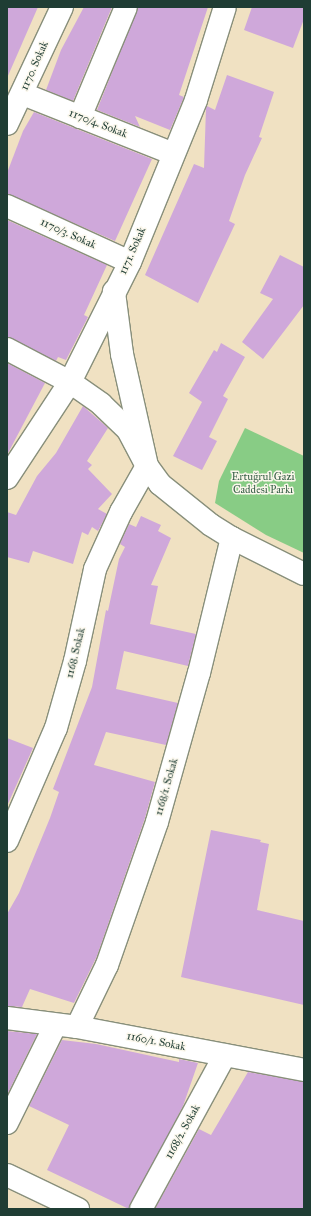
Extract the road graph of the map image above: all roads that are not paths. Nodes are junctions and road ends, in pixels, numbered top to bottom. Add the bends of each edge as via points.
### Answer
1 (62, 7) edge
2 (126, 7) edge
3 (225, 7) edge
4 (23, 94) junction
5 (80, 117) junction
6 (7, 124) edge
7 (174, 154) junction
8 (7, 206) edge
9 (130, 262) junction
10 (114, 292) junction
11 (7, 349) edge
12 (70, 382) junction
13 (147, 466) junction
14 (7, 478) edge
15 (232, 538) junction
16 (304, 574) edge
17 (7, 841) edge
18 (7, 1018) edge
19 (55, 1026) junction
20 (77, 1027) junction
21 (225, 1056) junction
22 (304, 1070) edge
23 (7, 1123) edge
24 (7, 1175) edge
25 (78, 1209) edge
26 (141, 1209) edge

1 - 4 street, 1170. Sokak
2 - 5 street
3 - 7 street, 1171. Sokak via 196,100
4 - 5 street, 1170/4. Sokak
4 - 6 street, 1170. Sokak
5 - 7 street, 1170/4. Sokak
7 - 9 street, 1171. Sokak
8 - 9 street, 1170/3. Sokak
9 - 10 street, 1171. Sokak
10 - 12 street, 1171. Sokak
10 - 13 street via 122,354
11 - 12 street
12 - 13 street via 101,404 128,430
12 - 14 street, 1171. Sokak
13 - 15 street via 160,484
13 - 17 street, 1168. Sokak via 121,512 95,569 75,661 56,728
15 - 16 street
15 - 20 street, 1168/1. Sokak via 199,673 157,822 107,965
18 - 19 street, 1160/1. Sokak
19 - 20 street, 1160/1. Sokak
19 - 23 street
20 - 21 street, 1160/1. Sokak
21 - 22 street, 1160/1. Sokak
21 - 26 street, 1168/2. Sokak
24 - 25 street

